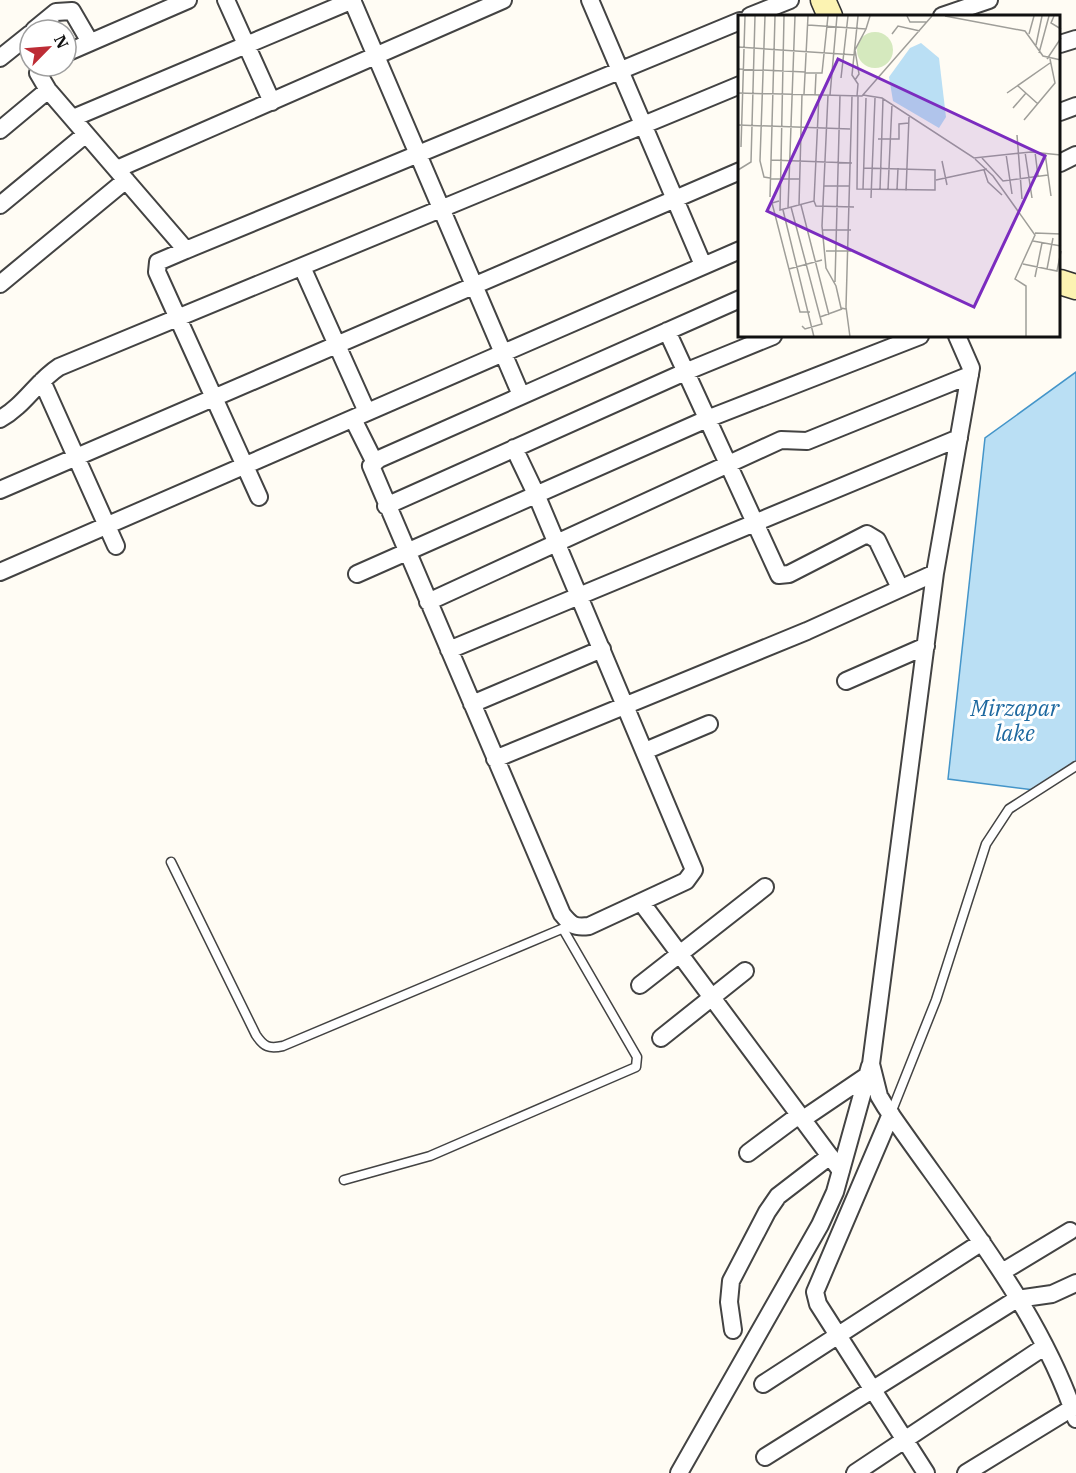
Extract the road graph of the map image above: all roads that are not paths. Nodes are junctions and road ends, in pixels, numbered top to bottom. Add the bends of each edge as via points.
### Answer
1 (188, 0) edge
2 (226, 0) edge
3 (352, 0) edge
4 (503, 0) edge
5 (590, 0) edge
6 (790, 0) edge
7 (823, 0) edge
8 (989, 0) edge
9 (752, 15) edge
10 (830, 15) edge
11 (945, 15) edge
12 (49, 18) edge
13 (76, 18) edge
14 (78, 21) edge
15 (738, 22) edge
16 (1076, 39) edge
17 (90, 42) junction
18 (18, 43) edge
19 (1061, 43) edge
20 (246, 45) junction
21 (78, 48) edge
22 (376, 56) junction
23 (0, 58) edge
24 (620, 70) junction
25 (41, 78) edge
26 (738, 86) edge
27 (48, 90) junction
28 (272, 102) junction
29 (1076, 106) edge
30 (1061, 111) edge
31 (73, 118) junction
32 (644, 126) junction
33 (0, 130) edge
34 (86, 134) junction
35 (418, 154) junction
36 (1076, 154) edge
37 (1061, 161) edge
38 (738, 172) edge
39 (122, 175) junction
40 (675, 199) junction
41 (0, 205) edge
42 (441, 209) junction
43 (186, 250) junction
44 (738, 251) edge
45 (703, 265) junction
46 (302, 267) junction
47 (1061, 283) edge
48 (0, 284) edge
49 (474, 286) junction
50 (1076, 287) edge
51 (738, 300) edge
52 (179, 318) junction
53 (667, 331) junction
54 (768, 338) edge
55 (915, 338) edge
56 (958, 338) edge
57 (337, 345) junction
58 (503, 353) junction
59 (685, 372) junction
60 (970, 375) junction
61 (42, 381) junction
62 (521, 395) junction
63 (215, 397) junction
64 (360, 416) junction
65 (707, 419) junction
66 (0, 420) edge
67 (959, 438) junction
68 (514, 448) junction
69 (76, 457) junction
70 (374, 461) junction
71 (245, 465) junction
72 (728, 465) junction
73 (0, 490) edge
74 (536, 494) junction
75 (259, 497) dead end
76 (386, 506) junction
77 (754, 522) junction
78 (107, 525) junction
79 (557, 543) junction
80 (116, 546) dead end
81 (406, 552) junction
82 (0, 572) edge
83 (936, 573) junction
84 (357, 574) dead end
85 (900, 588) junction
86 (579, 594) junction
87 (428, 602) junction
88 (926, 646) junction
89 (602, 649) junction
90 (448, 650) junction
91 (846, 681) dead end
92 (472, 704) junction
93 (625, 704) junction
94 (709, 724) dead end
95 (645, 751) junction
96 (495, 759) junction
97 (1076, 766) edge
98 (171, 862) dead end
99 (765, 887) dead end
100 (641, 902) junction
101 (567, 927) junction
102 (680, 954) junction
103 (745, 971) dead end
104 (640, 985) dead end
105 (712, 997) junction
106 (661, 1038) dead end
107 (869, 1070) junction
108 (891, 1114) junction
109 (801, 1117) junction
110 (748, 1153) dead end
111 (830, 1156) junction
112 (841, 1171) junction
113 (344, 1180) dead end
114 (1071, 1231) dead end
115 (982, 1242) junction
116 (1002, 1272) junction
117 (1076, 1283) edge
118 (1017, 1299) junction
119 (733, 1330) dead end
120 (839, 1335) junction
121 (1044, 1347) junction
122 (1070, 1380) edge
123 (763, 1384) dead end
124 (874, 1389) junction
125 (1074, 1413) edge
126 (905, 1440) junction
127 (765, 1456) dead end
128 (679, 1473) edge
129 (855, 1473) edge
130 (926, 1473) edge
131 (966, 1473) edge

1 - 17 street
2 - 20 street
3 - 20 street
3 - 22 street
4 - 22 street
5 - 24 street
6 - 9 street
7 - 10 street
8 - 11 street
12 - 13 street via 56,12 72,10
14 - 17 street
15 - 24 street
16 - 19 street
17 - 21 street
18 - 23 street
20 - 28 street
20 - 31 street
22 - 28 street
22 - 35 street
24 - 32 street
24 - 35 street
25 - 27 street
26 - 32 street
27 - 31 street
27 - 33 street
28 - 39 street
29 - 30 street
31 - 34 street
32 - 40 street
32 - 42 street
34 - 39 street
34 - 41 street
35 - 42 street
35 - 43 street
36 - 37 street
38 - 40 street
39 - 43 street
39 - 48 street
40 - 45 street
40 - 49 street
42 - 46 street
42 - 49 street
43 - 52 street via 163,259 156,267
44 - 45 street
45 - 58 street
46 - 52 street
46 - 57 street
47 - 50 street
49 - 57 street
49 - 58 street
51 - 53 street
52 - 61 street via 59,367
52 - 63 street
53 - 59 street
53 - 62 street
54 - 59 street
55 - 65 street
56 - 60 street via 970,361
57 - 63 street
57 - 64 street
58 - 62 street
58 - 64 street
59 - 65 street
59 - 68 street
60 - 67 street
60 - 72 street via 807,441 787,438
61 - 66 street
61 - 69 street
62 - 70 street
63 - 69 street
63 - 71 street
64 - 70 street
64 - 71 street
65 - 72 street
65 - 74 street
67 - 77 street
67 - 83 street
68 - 74 street
68 - 76 street
69 - 73 street
69 - 78 street
70 - 76 street via 371,471
71 - 75 street
71 - 78 street
72 - 77 street
72 - 79 street
74 - 79 street
74 - 81 street
76 - 81 street
77 - 85 street via 779,575 867,534 877,540
77 - 86 street
78 - 80 street
78 - 82 street
79 - 86 street
79 - 87 street
81 - 84 street
81 - 87 street
83 - 85 street
83 - 88 street
85 - 93 street via 807,631
86 - 89 street
86 - 90 street
87 - 90 street
88 - 91 street
88 - 107 street
89 - 92 street
89 - 93 street
90 - 92 street
92 - 96 street
93 - 95 street
93 - 96 street
94 - 95 street
95 - 100 street via 694,870 686,881
96 - 101 street
97 - 108 lane via 1009,809 986,844 936,1000
98 - 101 lane via 256,1035 262,1045 271,1048
99 - 102 street
100 - 101 street via 589,926
100 - 102 street
101 - 113 lane via 637,1057 636,1067 430,1156
102 - 104 street
102 - 105 street
103 - 105 street
105 - 106 street
105 - 109 street
107 - 108 street
107 - 109 street
107 - 112 street
108 - 115 street
108 - 120 street via 815,1292 818,1304
109 - 110 street
109 - 111 street
111 - 112 street
111 - 119 street via 778,1196 767,1212 731,1281
112 - 128 street via 806,1254
114 - 116 street
115 - 116 street
115 - 120 street
116 - 118 street
117 - 118 street via 1052,1294
118 - 121 street
118 - 124 street
120 - 123 street
120 - 124 street
121 - 122 street
121 - 126 street
122 - 125 street
124 - 126 street
124 - 127 street
125 - 131 street
126 - 129 street
126 - 130 street

